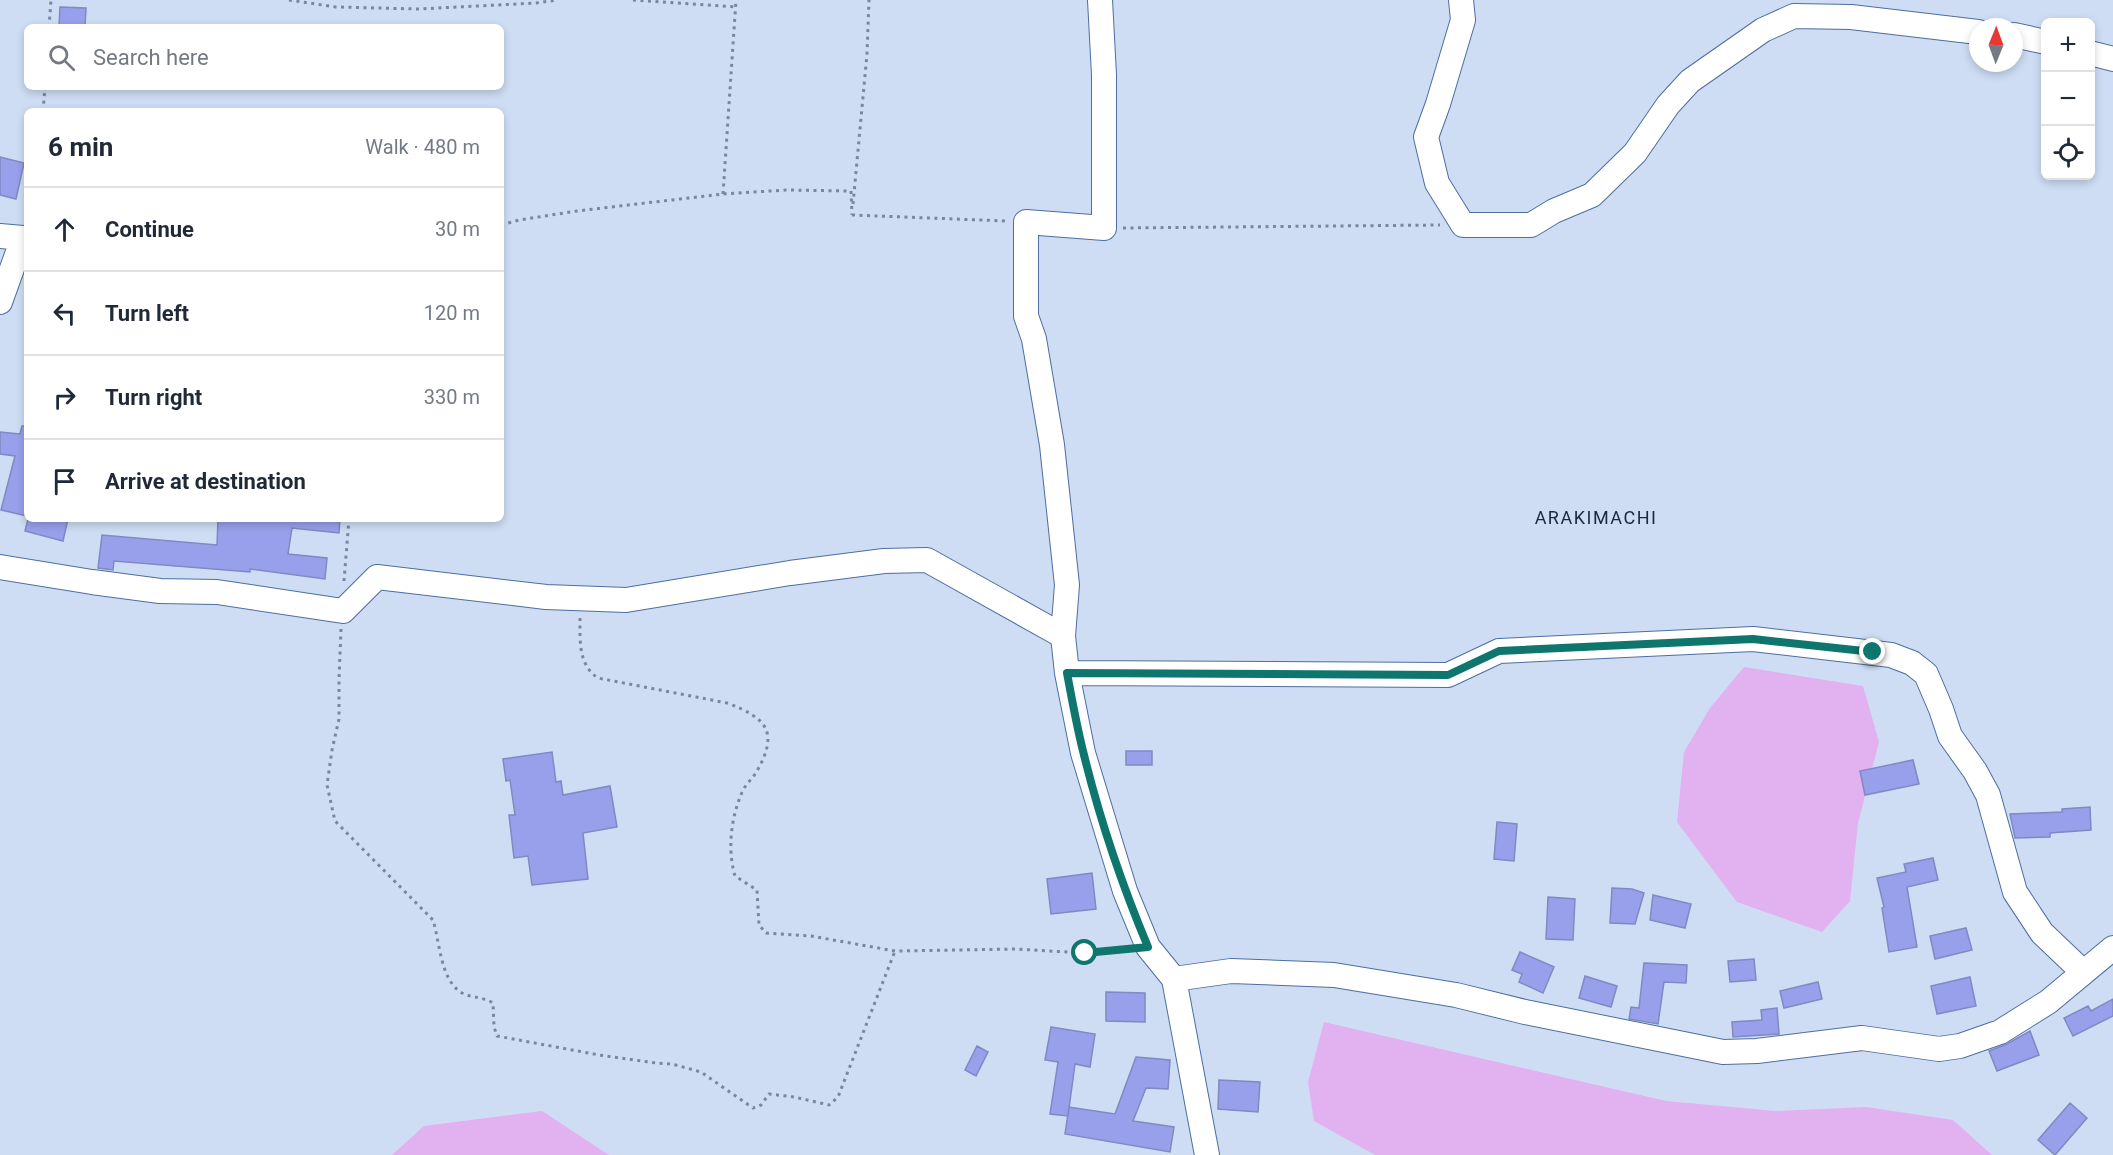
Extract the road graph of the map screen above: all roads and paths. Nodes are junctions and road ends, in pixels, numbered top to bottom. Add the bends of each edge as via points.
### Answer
1 (51, 0) edge
2 (290, 0) edge
3 (558, 0) edge
4 (633, 0) edge
5 (736, 0) edge
6 (869, 0) edge
7 (1100, 0) edge
8 (1461, 0) edge
9 (736, 7) junction
10 (49, 24) edge
11 (1969, 31) edge
12 (2023, 37) edge
13 (2041, 41) edge
14 (2095, 54) edge
15 (2113, 59) edge
16 (45, 90) edge
17 (43, 108) edge
18 (723, 194) junction
19 (852, 215) junction
20 (1026, 222) junction
21 (504, 224) edge
22 (1463, 225) junction
23 (1104, 228) junction
24 (0, 236) edge
25 (0, 302) edge
26 (349, 522) edge
27 (0, 567) edge
28 (580, 598) junction
29 (343, 611) junction
30 (1063, 636) junction
31 (1067, 673) junction
32 (1148, 947) junction
33 (2113, 948) edge
34 (895, 951) junction
35 (2083, 972) junction
36 (1174, 979) junction
37 (1207, 1155) edge

1 - 10 path
2 - 3 path via 336,8 420,9
4 - 9 path
5 - 9 path
6 - 19 path
7 - 23 street
8 - 22 street via 1463,20 1426,137 1437,183
9 - 18 path
11 - 22 street via 1851,17 1794,16 1763,30 1690,81 1635,153 1592,195 1530,225
12 - 13 street
14 - 15 street
16 - 17 path
18 - 19 path via 851,191
18 - 21 path
19 - 20 path
20 - 23 street
20 - 30 street via 1026,316 1034,339 1052,445 1067,585
22 - 23 path
24 - 25 street via 23,238
26 - 29 path
27 - 29 street via 160,591 217,592
28 - 29 street via 377,577
28 - 30 street via 626,600 790,573 884,561 927,560
28 - 34 path via 581,647 591,674 632,686 727,703 746,710 767,731 767,752 745,786 734,821 730,861 735,876 757,890 759,925 766,933 812,936
29 - 34 path via 339,719 327,785 335,821 433,920 448,979 462,993 493,1003 497,1036 701,1072 753,1108 761,1105 769,1094 829,1105 838,1097
30 - 31 street
31 - 32 street via 1098,804 1125,891
31 - 35 street via 1448,675 1499,651 1753,639 1891,656 1912,663 1926,674 1950,736 1988,795 2015,892 2042,933
32 - 34 path via 1085,953 1015,949
32 - 36 street
33 - 35 street
35 - 36 street via 2048,1002 2000,1032 1960,1046 1939,1049 1862,1038 1740,1053 1456,995 1334,975 1231,971
36 - 37 street

